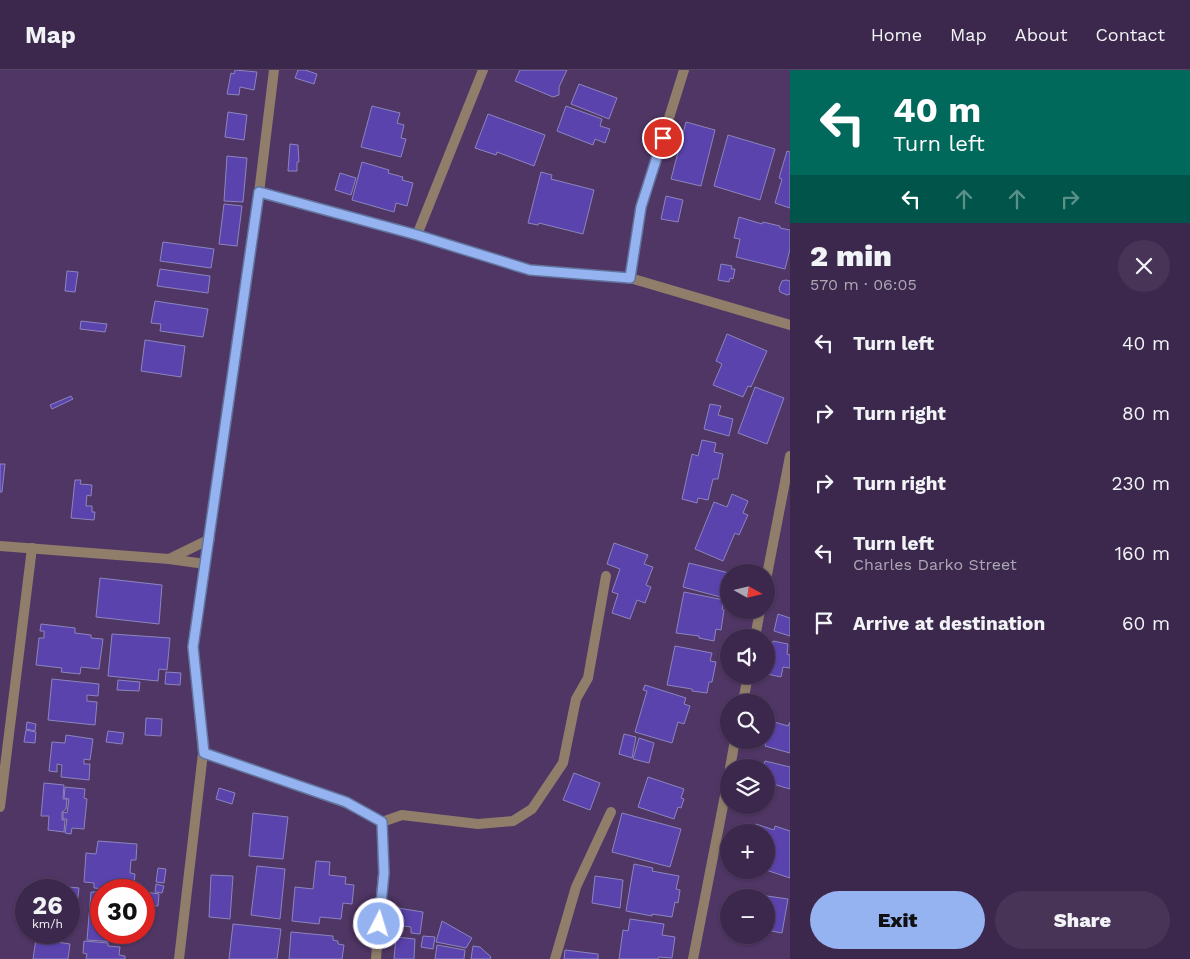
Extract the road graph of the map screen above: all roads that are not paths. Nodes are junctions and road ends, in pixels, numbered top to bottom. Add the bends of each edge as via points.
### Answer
1 (274, 70) edge
2 (483, 70) edge
3 (684, 70) edge
4 (259, 192) junction
5 (417, 235) junction
6 (630, 278) junction
7 (790, 325) edge
8 (790, 456) edge
9 (210, 539) junction
10 (0, 546) edge
11 (32, 548) junction
12 (168, 559) junction
13 (205, 564) junction
14 (769, 564) edge
15 (606, 576) dead end
16 (204, 753) junction
17 (0, 807) edge
18 (611, 812) dead end
19 (721, 814) edge
20 (382, 822) junction
21 (179, 959) edge
22 (376, 959) edge
23 (555, 959) edge
24 (693, 959) edge

1 - 4 street
2 - 5 street
3 - 6 street via 641,207
4 - 5 street
4 - 9 street
5 - 6 street via 530,270
6 - 7 street
8 - 14 street
9 - 12 street
9 - 13 street
10 - 11 street
11 - 12 street
11 - 17 street
12 - 13 street
13 - 16 street via 193,647
15 - 20 street via 588,678 576,699 563,763 532,809 514,821 478,824 402,815
16 - 20 street via 346,802
16 - 21 street
18 - 23 street via 576,888
19 - 24 street
20 - 22 street via 384,873

